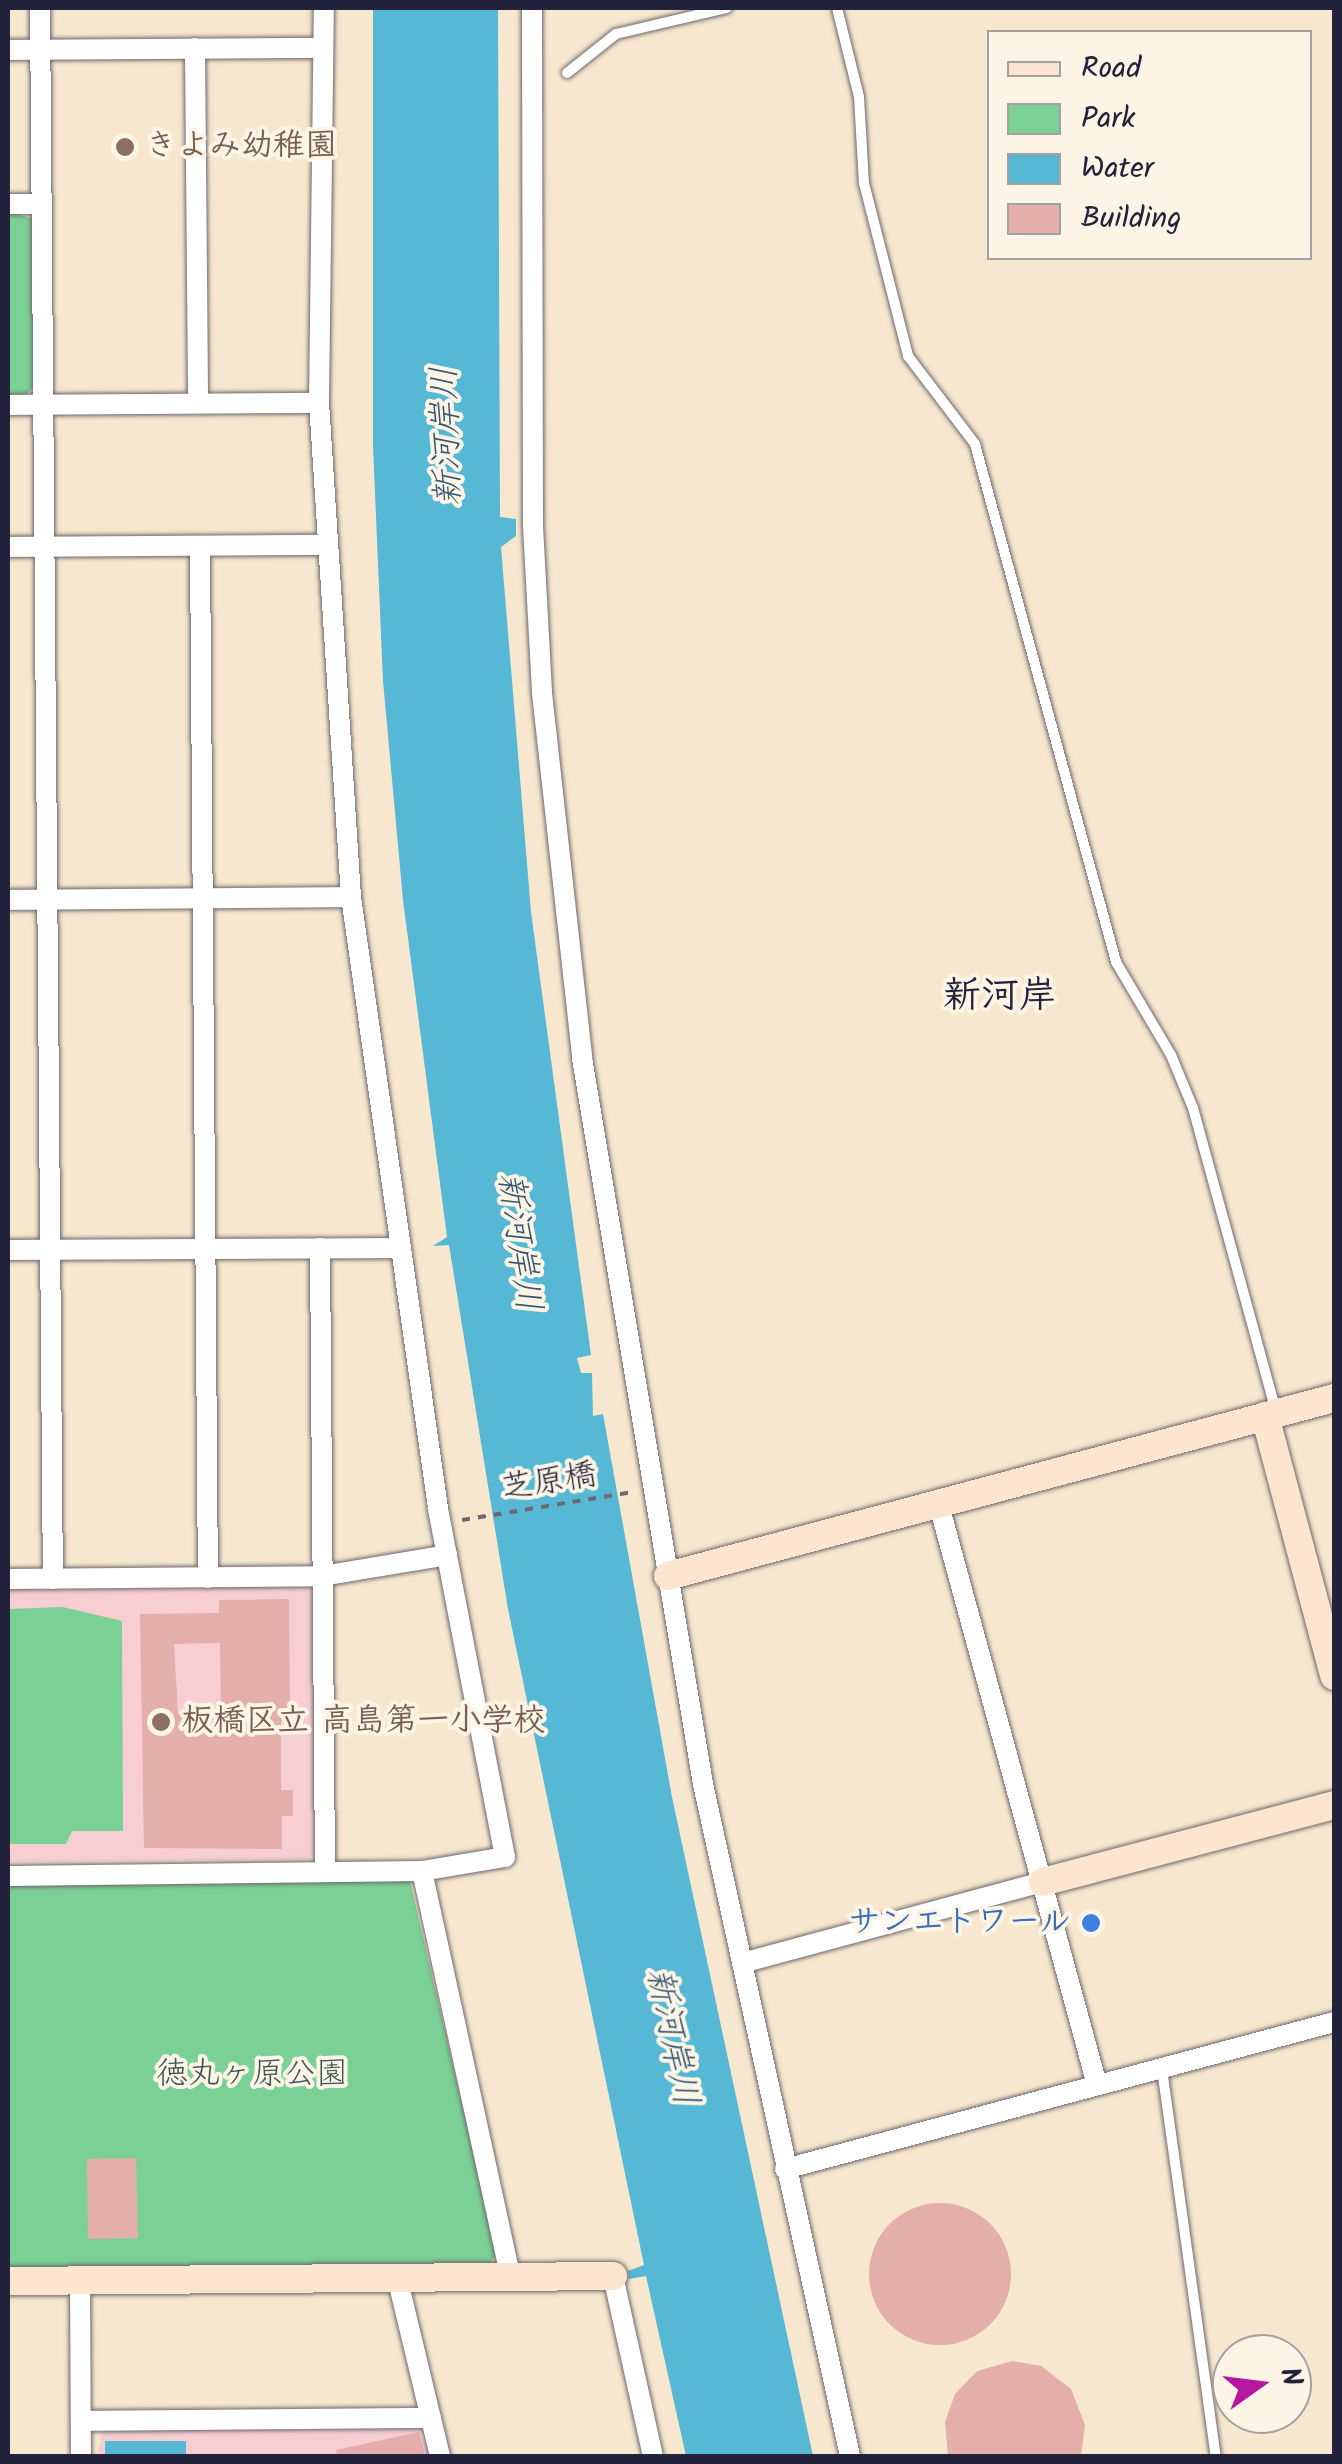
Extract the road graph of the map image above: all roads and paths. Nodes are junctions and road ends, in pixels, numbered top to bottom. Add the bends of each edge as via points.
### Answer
1 (40, 8) edge
2 (324, 8) edge
3 (532, 8) edge
4 (726, 8) edge
5 (838, 8) edge
6 (194, 48) junction
7 (323, 48) junction
8 (8, 50) edge
9 (40, 50) junction
10 (567, 73) dead end
11 (8, 204) edge
12 (41, 204) junction
13 (198, 403) junction
14 (319, 403) junction
15 (43, 405) junction
16 (8, 406) edge
17 (324, 545) junction
18 (8, 546) edge
19 (46, 546) junction
20 (200, 547) junction
21 (351, 897) junction
22 (203, 898) junction
23 (8, 900) edge
24 (47, 900) junction
25 (206, 1248) junction
26 (320, 1248) junction
27 (399, 1248) junction
28 (8, 1250) edge
29 (50, 1250) junction
30 (1334, 1398) edge
31 (1271, 1415) junction
32 (643, 1491) dead end
33 (939, 1505) junction
34 (462, 1520) dead end
35 (448, 1555) junction
36 (322, 1576) junction
37 (668, 1576) junction
38 (208, 1578) junction
39 (54, 1579) junction
40 (8, 1580) edge
41 (1326, 1610) edge
42 (1334, 1676) edge
43 (1334, 1805) edge
44 (422, 1871) junction
45 (325, 1872) junction
46 (8, 1876) edge
47 (1044, 1882) junction
48 (742, 1963) junction
49 (1334, 2022) edge
50 (1162, 2068) junction
51 (1097, 2085) junction
52 (786, 2168) junction
53 (510, 2276) junction
54 (614, 2276) joint
55 (397, 2277) junction
56 (80, 2280) junction
57 (8, 2281) edge
58 (431, 2418) junction
59 (81, 2421) junction
60 (81, 2456) edge
61 (440, 2456) edge
62 (653, 2456) edge
63 (850, 2456) edge
64 (1216, 2456) edge

1 - 9 street
2 - 7 street
3 - 37 street via 529,349 542,693 582,1058
4 - 10 lane via 616,34
5 - 31 lane via 859,97 864,183 908,356 975,444 1116,962 1193,1108
6 - 7 street
6 - 9 street
6 - 13 street
7 - 14 street
8 - 9 street
9 - 12 street
11 - 12 street
12 - 15 street
13 - 14 street
13 - 15 street
14 - 17 street
15 - 16 street
15 - 19 street
17 - 20 street
17 - 21 street
18 - 19 street
19 - 20 street
19 - 24 street
20 - 22 street
21 - 22 street
21 - 27 street
22 - 24 street
22 - 25 street
23 - 24 street
24 - 29 street
25 - 26 street
25 - 29 street
25 - 38 street
26 - 27 street
26 - 36 street
27 - 35 street
28 - 29 street
29 - 39 street
30 - 31 street
31 - 33 street
31 - 41 street
32 - 34 path, 芝原橋
33 - 37 street
33 - 47 street
35 - 36 street
35 - 44 street via 505,1856
36 - 38 street
36 - 45 street
37 - 48 street via 688,1710
38 - 39 street
39 - 40 street
41 - 42 street
43 - 47 street
44 - 45 street
44 - 53 street
45 - 46 street
47 - 48 street
47 - 51 street
48 - 52 street
49 - 50 street
50 - 51 street
50 - 64 lane
51 - 52 street
52 - 63 street
53 - 54 street
53 - 55 street
54 - 62 street
55 - 56 street
55 - 58 street
56 - 57 street
56 - 59 street
58 - 59 street
58 - 61 street
59 - 60 street

